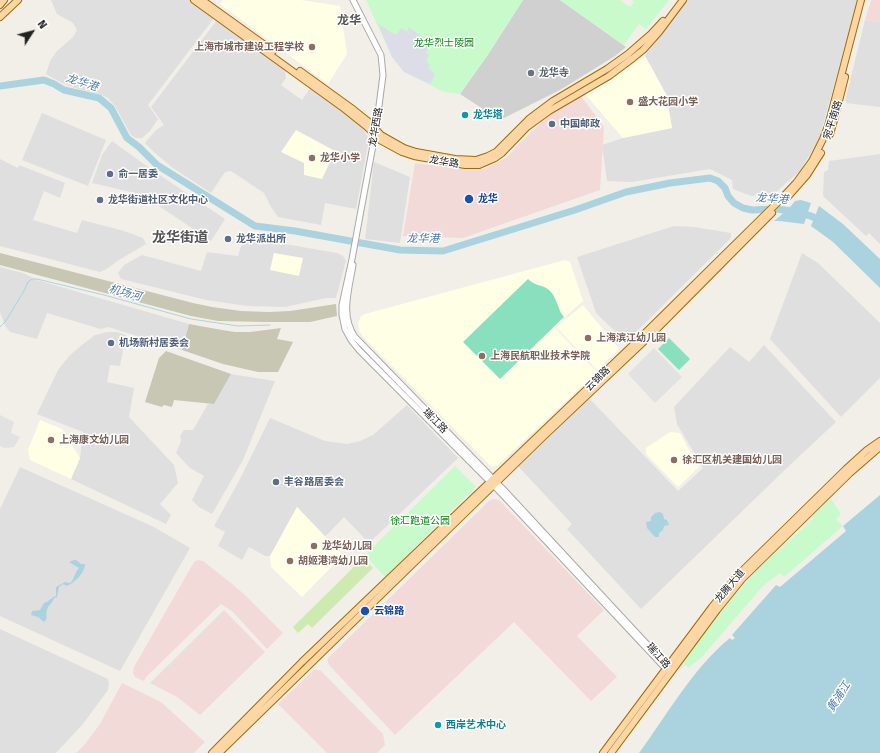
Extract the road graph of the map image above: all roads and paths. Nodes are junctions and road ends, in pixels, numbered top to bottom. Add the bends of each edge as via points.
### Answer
1 (4, 0) edge
2 (18, 0) edge
3 (194, 0) edge
4 (202, 0) edge
5 (353, 0) edge
6 (678, 0) edge
7 (683, 0) edge
8 (861, 0) edge
9 (866, 0) edge
10 (0, 4) edge
11 (0, 17) edge
12 (375, 132) junction
13 (761, 221) junction
14 (352, 259) junction
15 (344, 313) junction
16 (347, 326) joint
17 (880, 441) edge
18 (880, 447) edge
19 (493, 483) junction
20 (669, 669) junction
21 (212, 753) edge
22 (219, 753) edge
23 (603, 753) edge
24 (611, 753) edge

1 - 10 main road
2 - 11 main road
3 - 12 main road, 龙华路
4 - 12 main road, 龙华路 via 354,110
5 - 12 street, 龙华西路 via 382,59 382,85
6 - 12 main road, 龙华路 via 660,24 637,47 607,69 553,100 488,156 476,160 455,159 416,152
7 - 12 main road, 龙华路 via 643,50 609,76 549,111 527,127 502,153 479,165 414,156 391,146
8 - 13 main road, 宛平南路 via 823,139 804,172
9 - 13 main road, 宛平南路 via 827,141 815,164 790,196
12 - 14 street, 龙华西路
13 - 19 main road, 云锦路 via 655,331
14 - 15 street, 龙华西路
14 - 15 street, 龙华西路 via 342,300
15 - 16 street, 龙华西路
16 - 19 street, 瑞江路
17 - 20 main road, 龙腾大道 via 846,469 738,575
18 - 20 main road, 龙腾大道 via 747,574
19 - 20 street, 瑞江路
19 - 21 main road, 云锦路 via 302,662
19 - 22 main road, 云锦路
20 - 23 main road, 龙腾大道
20 - 24 main road, 龙腾大道

